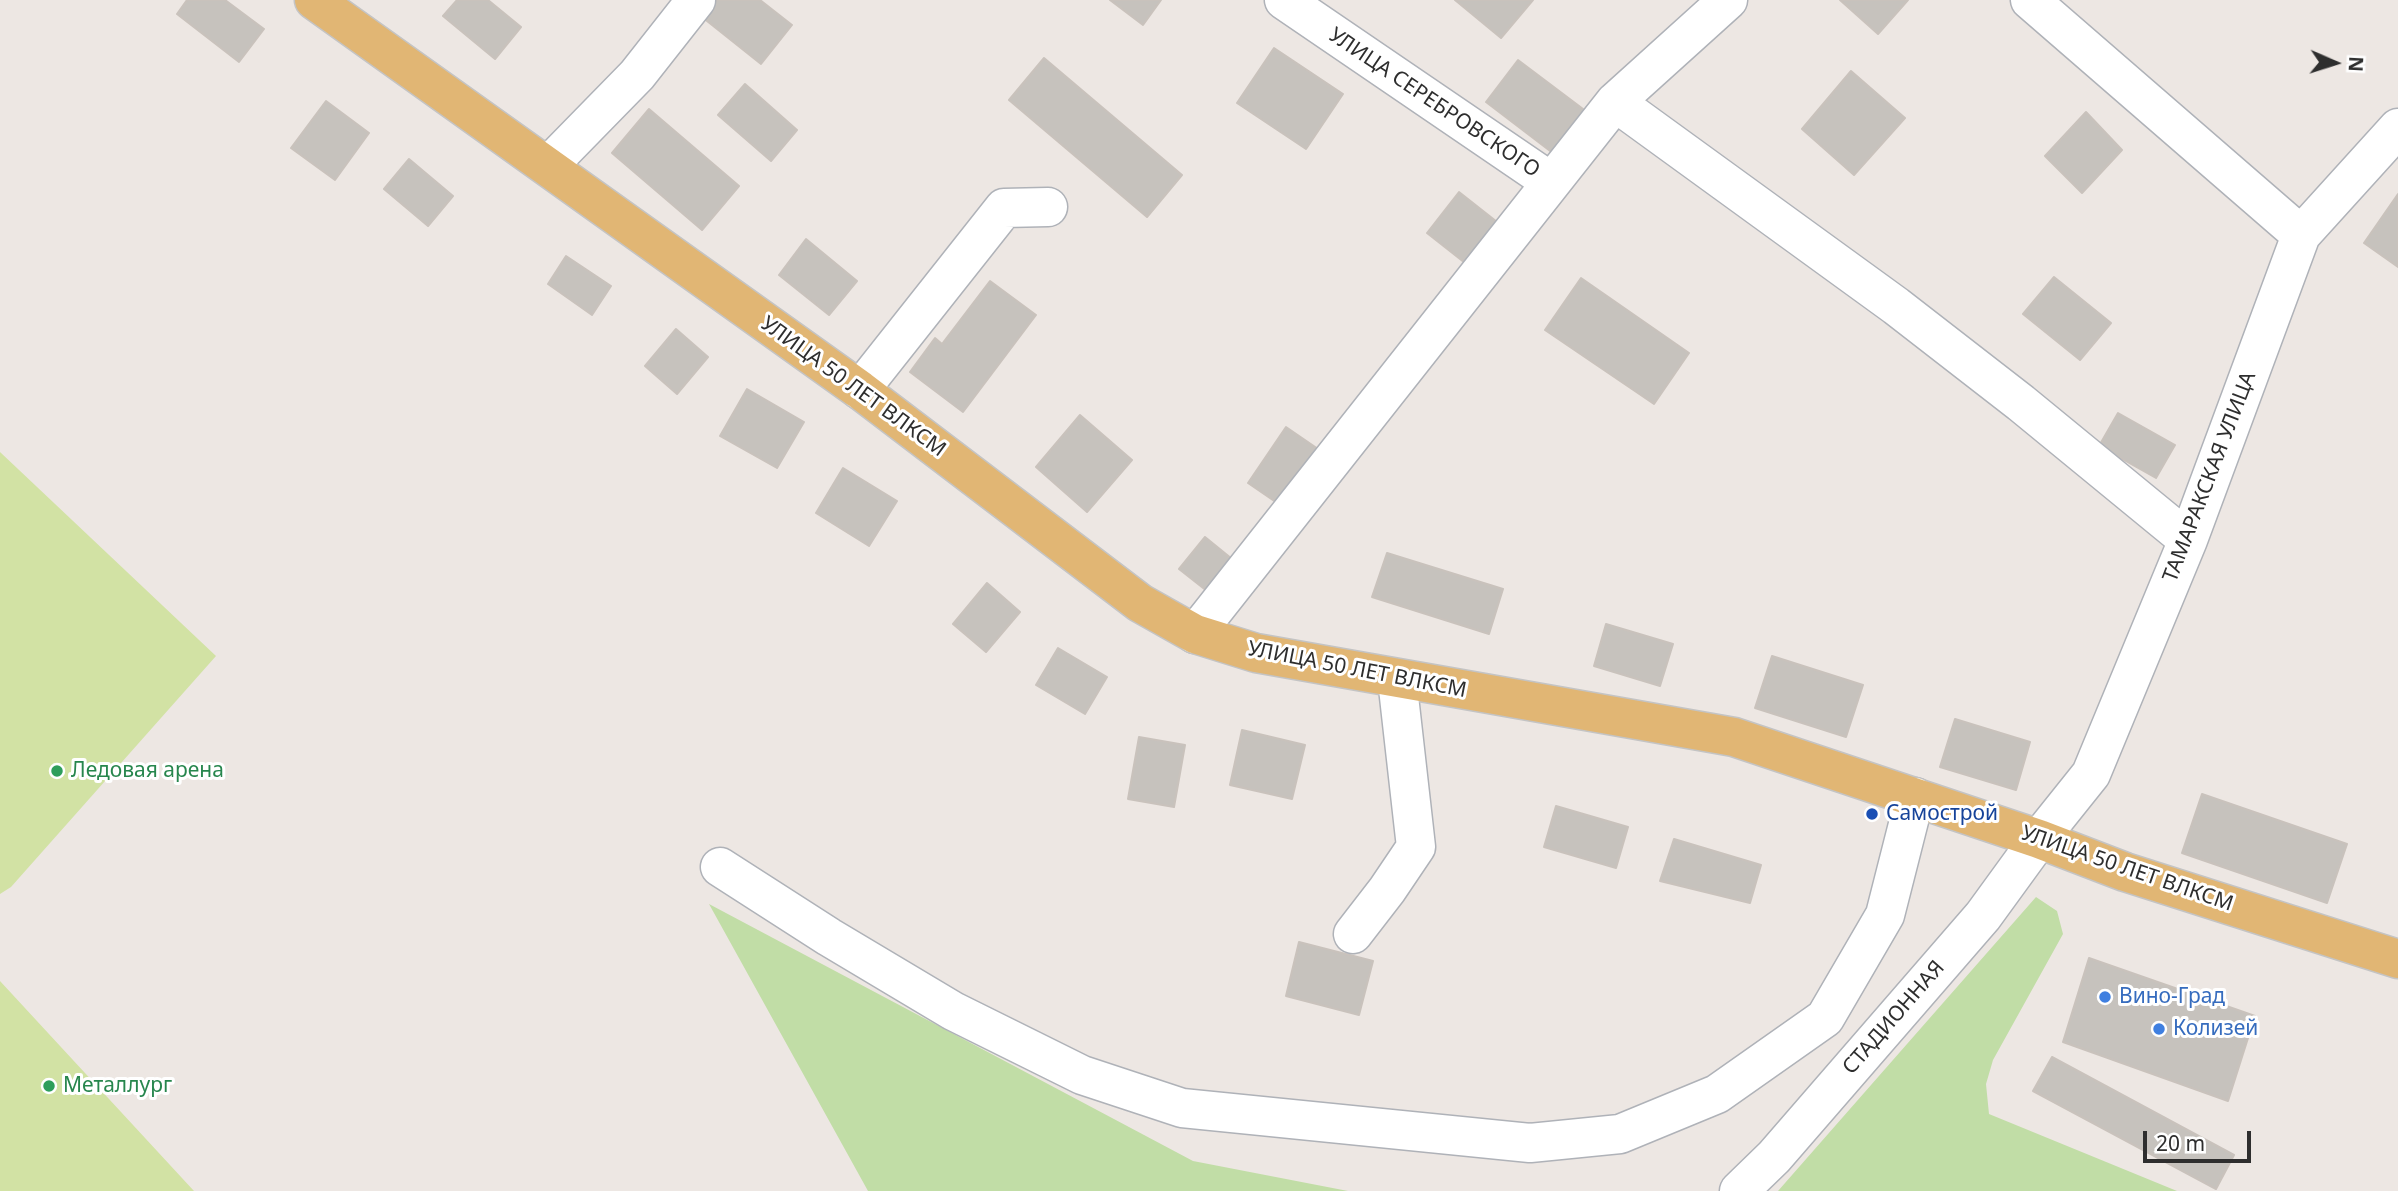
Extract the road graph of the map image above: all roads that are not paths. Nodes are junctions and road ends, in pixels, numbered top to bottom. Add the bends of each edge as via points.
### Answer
1 (314, 0) edge
2 (696, 0) edge
3 (1284, 0) edge
4 (1728, 0) edge
5 (2030, 0) edge
6 (1615, 102) junction
7 (2398, 128) edge
8 (548, 166) junction
9 (1551, 182) junction
10 (1048, 207) dead end
11 (2301, 235) junction
12 (860, 390) junction
13 (2188, 540) junction
14 (1195, 634) junction
15 (1397, 679) junction
16 (1915, 797) junction
17 (2039, 839) junction
18 (720, 867) dead end
19 (1353, 934) dead end
20 (2398, 959) edge
21 (1740, 1191) edge

1 - 8 main road, УЛИЦА 50 ЛЕТ ВЛКСМ
2 - 8 street via 637,75
3 - 9 street, УЛИЦА СЕРЕБРОВСКОГО
4 - 6 street
5 - 11 street
6 - 9 street
6 - 13 street via 1896,306
7 - 11 street, ТАМАРАКСКАЯ УЛИЦА
8 - 12 main road, УЛИЦА 50 ЛЕТ ВЛКСМ
9 - 14 street
10 - 12 street via 1004,208
11 - 13 street, ТАМАРАКСКАЯ УЛИЦА
12 - 14 main road, УЛИЦА 50 ЛЕТ ВЛКСМ via 1140,603
13 - 17 street, ТАМАРАКСКАЯ УЛИЦА via 2091,774
14 - 15 main road, УЛИЦА 50 ЛЕТ ВЛКСМ via 1256,653
15 - 16 main road, УЛИЦА 50 ЛЕТ ВЛКСМ via 1734,737
15 - 19 street via 1416,847
16 - 17 main road, УЛИЦА 50 ЛЕТ ВЛКСМ
16 - 18 street via 1885,915 1825,1018 1717,1094 1620,1133 1530,1143 1182,1108 1082,1074 953,1010
17 - 20 main road, УЛИЦА 50 ЛЕТ ВЛКСМ via 2125,872
17 - 21 street, СТАДИОННАЯ via 1983,916

